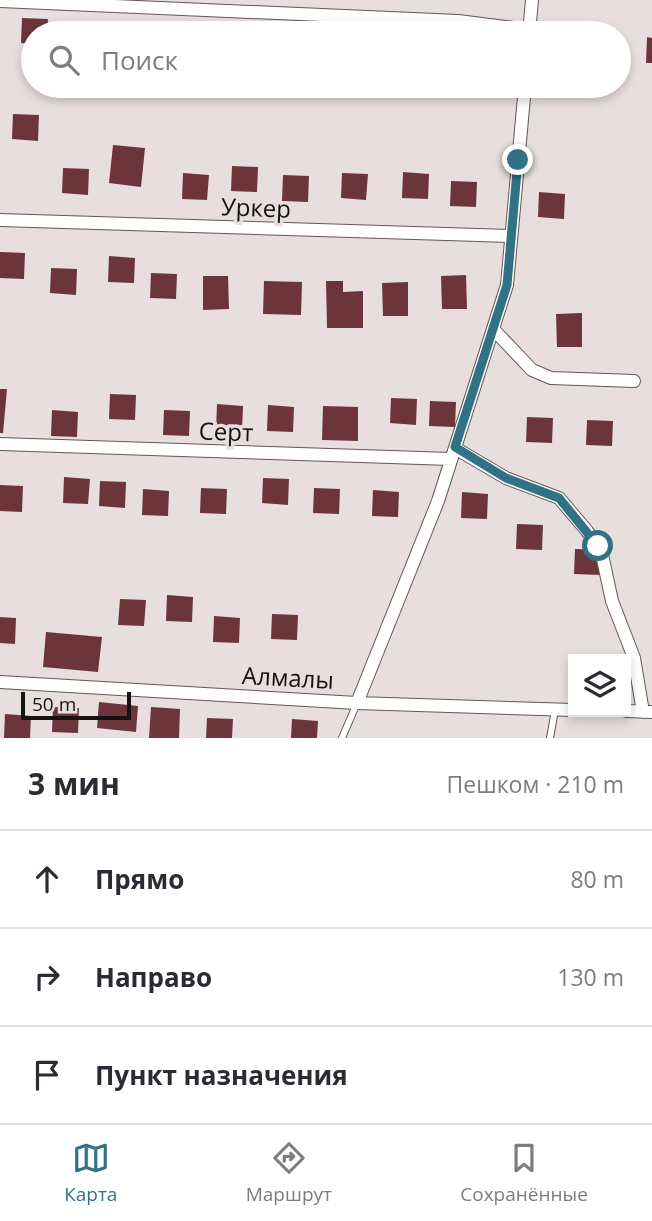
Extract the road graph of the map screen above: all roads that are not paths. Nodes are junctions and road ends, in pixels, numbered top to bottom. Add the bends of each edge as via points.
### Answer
1 (532, 0) edge
2 (0, 1) edge
3 (458, 21) edge
4 (530, 21) edge
5 (524, 98) edge
6 (0, 220) edge
7 (511, 236) junction
8 (493, 329) junction
9 (634, 381) dead end
10 (0, 444) edge
11 (453, 453) junction
12 (0, 682) edge
13 (356, 702) junction
14 (555, 710) junction
15 (568, 710) edge
16 (648, 712) edge
17 (342, 738) edge
18 (550, 738) edge

1 - 4 street
2 - 3 street
5 - 7 street
6 - 7 street, Уркер
7 - 8 street via 507,285
8 - 9 street via 532,370 551,378
8 - 11 street
10 - 11 street, Серт
11 - 13 street
11 - 16 street via 559,498 587,531 601,550 612,601
12 - 13 street, Алмалы
13 - 14 street, Алмалы
13 - 17 lane
14 - 15 street, Алмалы
14 - 18 lane

